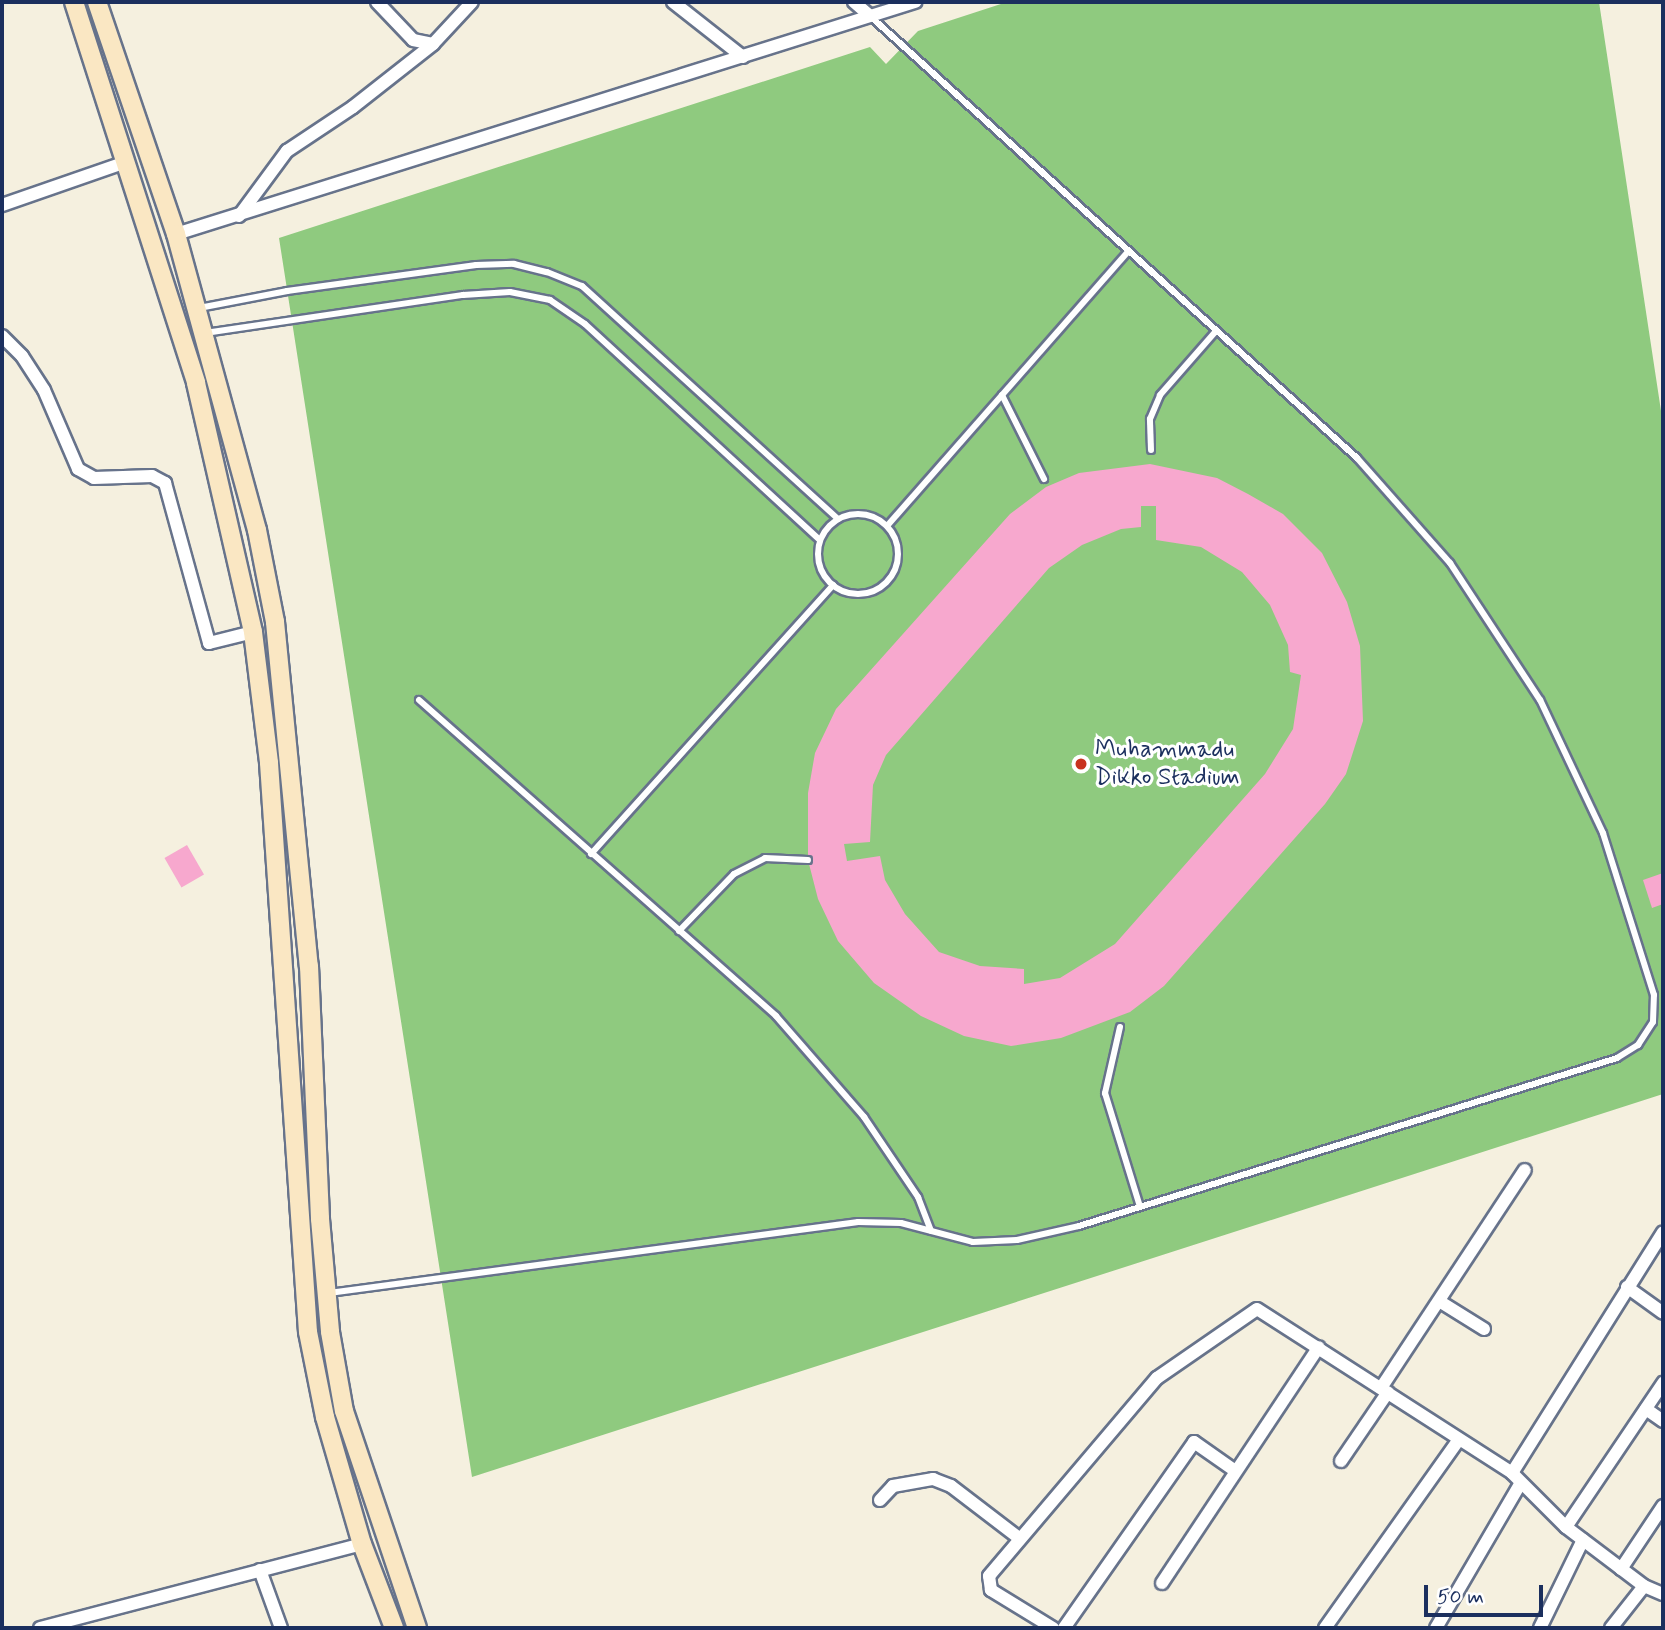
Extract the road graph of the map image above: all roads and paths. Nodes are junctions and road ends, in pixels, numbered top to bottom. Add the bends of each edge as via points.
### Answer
1 (74, 2) edge
2 (97, 2) edge
3 (377, 2) edge
4 (472, 2) edge
5 (673, 2) edge
6 (854, 2) edge
7 (915, 2) edge
8 (870, 16) junction
9 (433, 44) junction
10 (743, 57) junction
11 (127, 162) junction
12 (2, 205) edge
13 (239, 217) junction
14 (176, 234) junction
15 (1128, 252) junction
16 (198, 309) junction
17 (1216, 331) junction
18 (205, 333) junction
19 (2, 336) edge
20 (1002, 395) junction
21 (1151, 450) dead end
22 (1044, 478) dead end
23 (838, 519) junction
24 (887, 526) junction
25 (820, 540) junction
26 (833, 585) junction
27 (253, 632) junction
28 (419, 700) dead end
29 (591, 854) junction
30 (808, 860) dead end
31 (679, 931) junction
32 (1120, 1027) dead end
33 (1525, 1170) dead end
34 (1140, 1207) junction
35 (931, 1231) junction
36 (1663, 1232) edge
37 (1627, 1287) junction
38 (327, 1293) junction
39 (1438, 1301) junction
40 (1663, 1313) edge
41 (1484, 1329) dead end
42 (1319, 1347) junction
43 (1663, 1383) edge
44 (1385, 1390) junction
45 (1646, 1409) junction
46 (1663, 1421) edge
47 (1458, 1441) junction
48 (1341, 1461) dead end
49 (1234, 1471) junction
50 (1516, 1478) junction
51 (880, 1500) dead end
52 (1663, 1506) edge
53 (1566, 1527) junction
54 (1018, 1538) junction
55 (1583, 1540) junction
56 (362, 1544) junction
57 (1621, 1569) junction
58 (260, 1570) junction
59 (1163, 1583) dead end
60 (1644, 1586) junction
61 (1663, 1594) edge
62 (40, 1628) edge
63 (281, 1628) edge
64 (394, 1628) edge
65 (417, 1628) edge
66 (1053, 1628) edge
67 (1064, 1628) edge
68 (1325, 1628) edge
69 (1436, 1628) edge
70 (1540, 1628) edge
71 (1611, 1628) edge

1 - 11 main road
2 - 14 main road
3 - 9 street via 413,40
4 - 9 street
5 - 10 street
6 - 8 street
7 - 8 street
8 - 10 street
8 - 15 lane
9 - 13 street via 353,107 287,151
10 - 13 street
11 - 12 street
11 - 27 main road via 196,383
13 - 14 street
14 - 16 main road
15 - 17 lane
15 - 20 lane
16 - 18 main road
16 - 23 lane via 288,291 476,265 514,264 547,272 582,286
17 - 21 lane via 1160,395 1150,419
17 - 34 lane via 1357,458 1450,563 1540,700 1603,834 1654,995 1653,1022 1638,1045 1617,1058
18 - 25 lane via 463,295 510,292 550,300 585,324
18 - 38 main road via 257,530 275,622 309,966
19 - 27 street via 22,356 44,390 78,469 94,478 152,476 165,483 209,643
20 - 22 lane
20 - 24 lane
23 - 24 lane via 858,514
23 - 25 lane
24 - 26 lane via 898,554 887,582 861,594
25 - 26 lane via 818,560
26 - 29 lane
27 - 56 main road via 269,763 308,1332 325,1417
28 - 29 lane
29 - 31 lane
30 - 31 lane via 765,858 734,874
31 - 35 lane via 776,1016 828,1072 918,1197
32 - 34 lane via 1105,1093
33 - 39 street
34 - 35 lane via 1017,1240 973,1242
35 - 38 lane via 901,1223 802,1227
36 - 37 street
37 - 40 street
37 - 50 street
38 - 65 main road via 344,1411
39 - 41 street
39 - 44 street
42 - 44 street
42 - 49 street
42 - 54 street via 1265,1312 1251,1310 1157,1378
43 - 45 street
44 - 47 street
44 - 48 street
45 - 46 street
45 - 53 street
47 - 50 street
47 - 68 street
49 - 59 street
49 - 67 street via 1194,1442
50 - 53 street
50 - 69 street
51 - 54 street via 893,1486 933,1479 951,1486
52 - 57 street
53 - 55 street
54 - 66 street via 988,1583
55 - 57 street
55 - 70 street
56 - 58 street
56 - 64 main road
57 - 60 street
58 - 62 street
58 - 63 street
60 - 61 street
60 - 71 street

